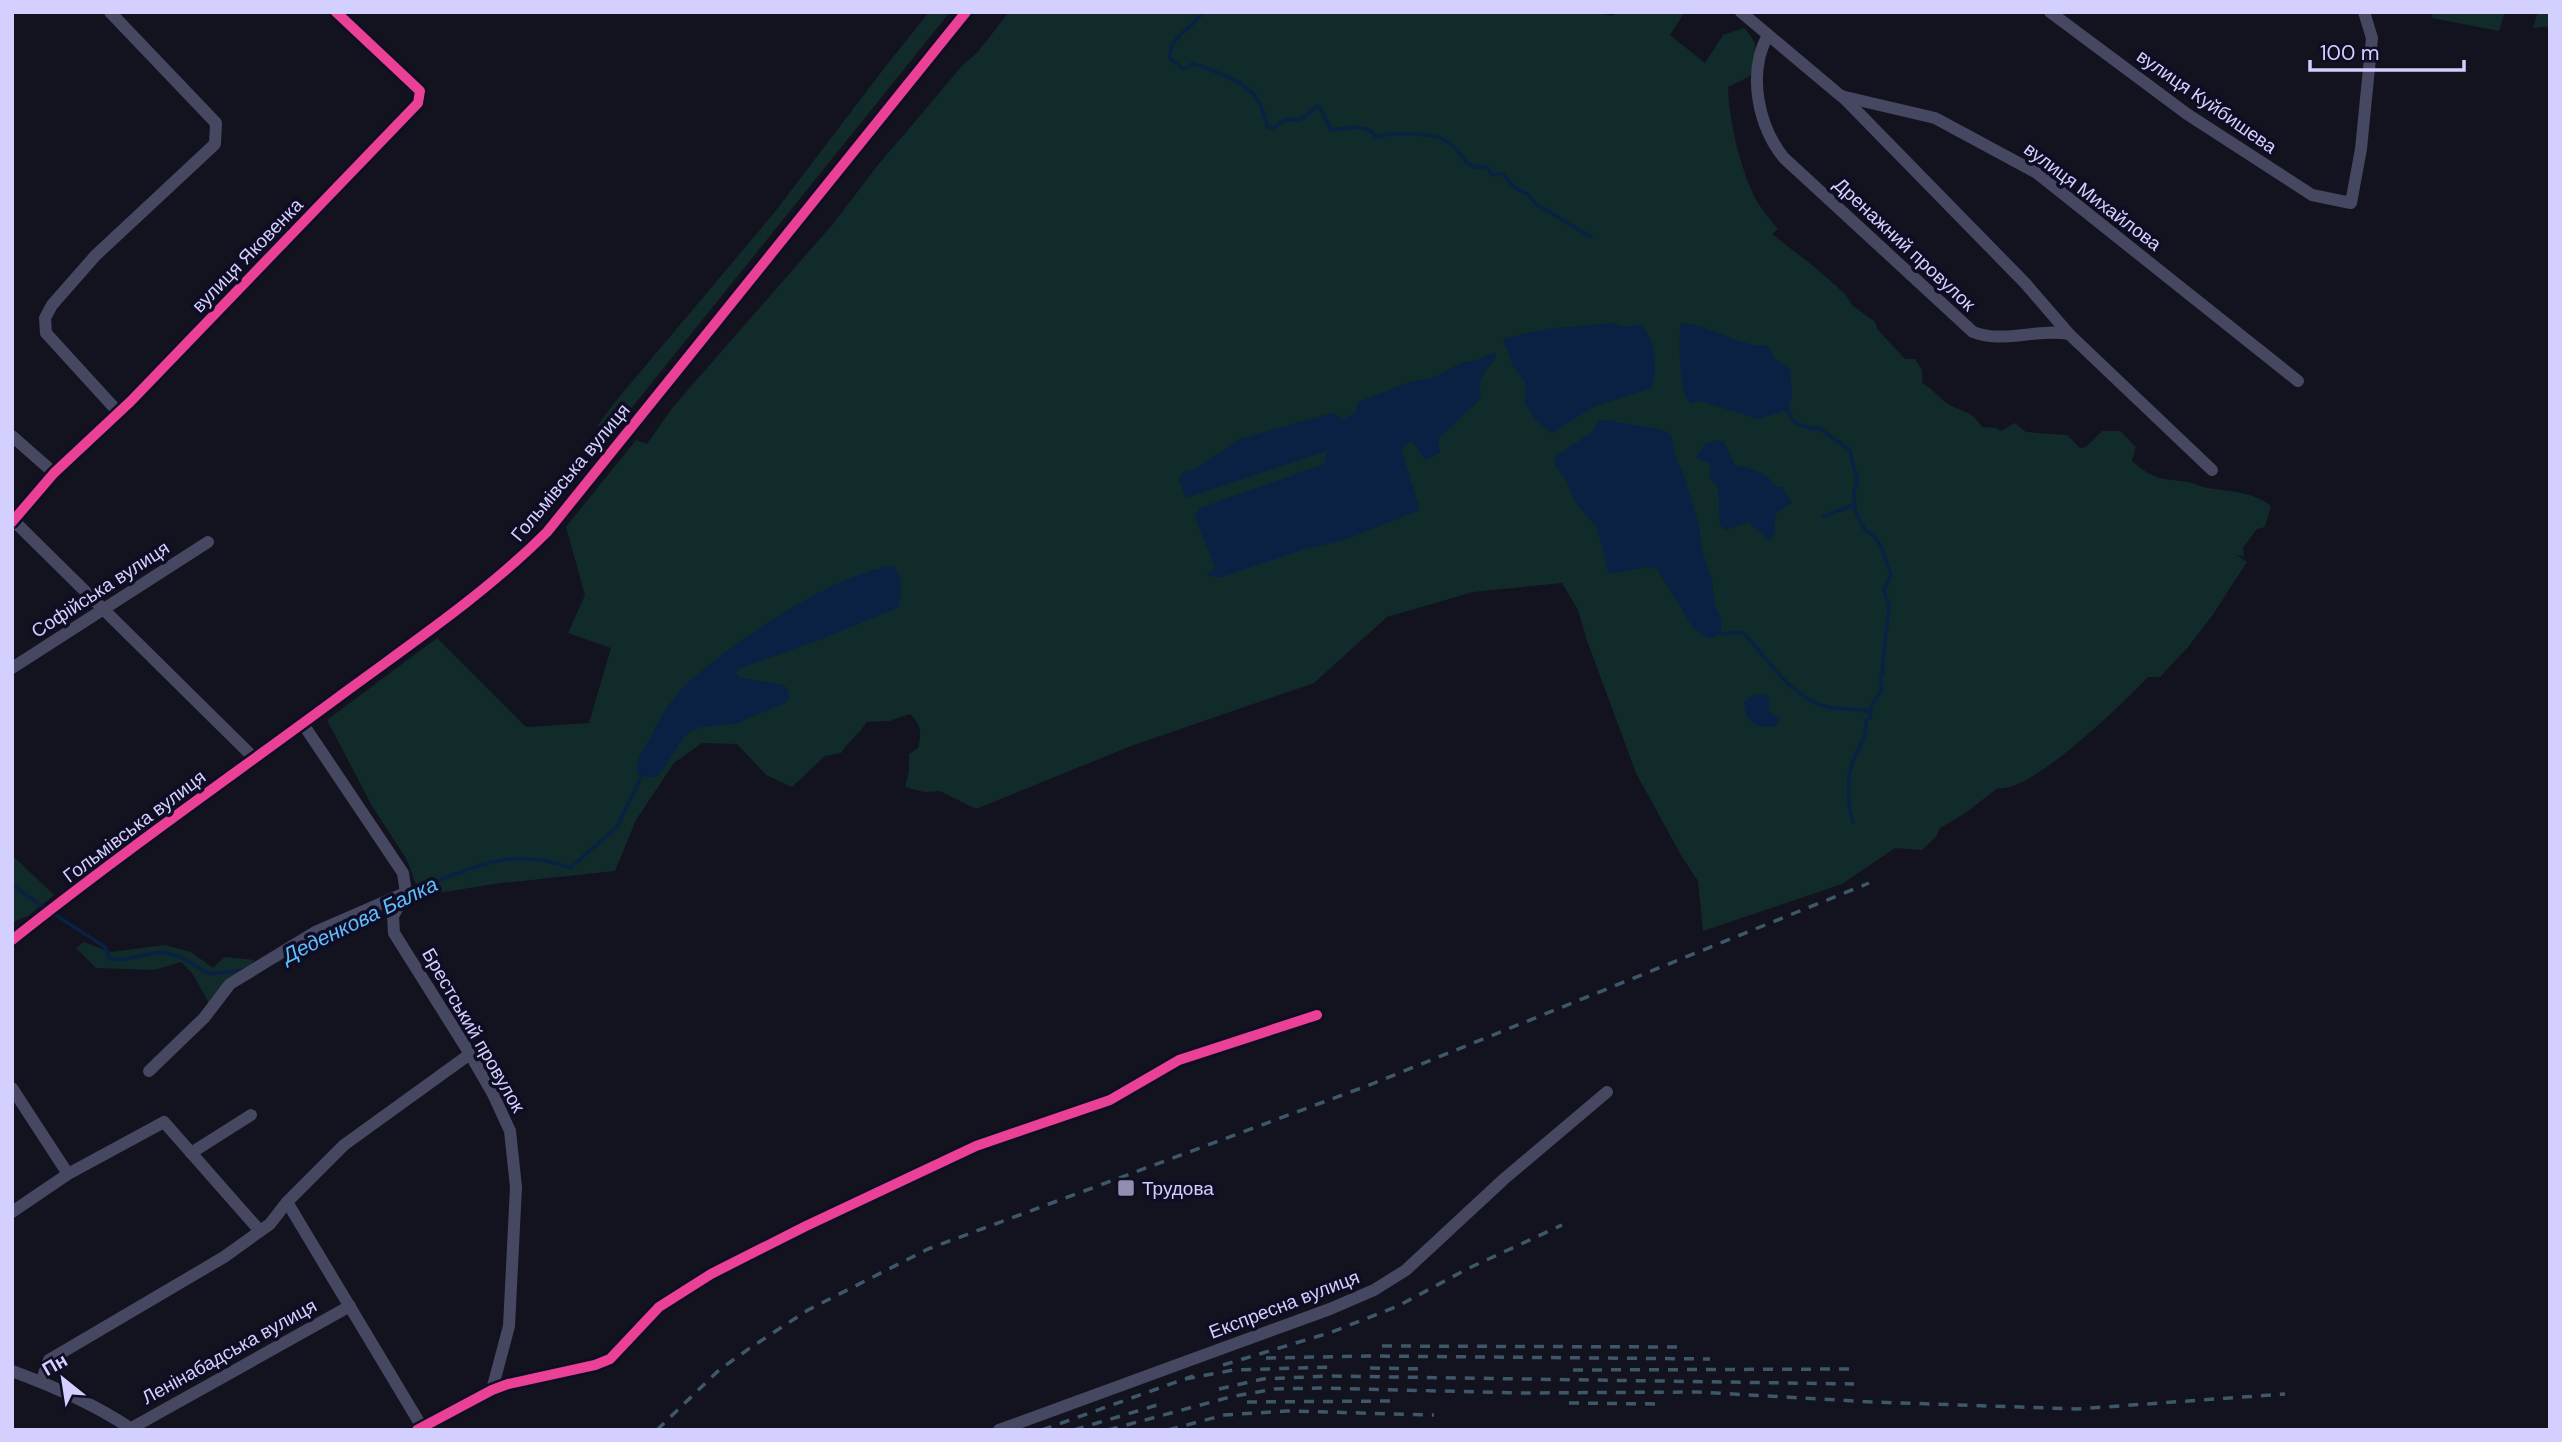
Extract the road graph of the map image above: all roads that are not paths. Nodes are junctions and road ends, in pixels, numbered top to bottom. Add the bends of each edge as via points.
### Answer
1 (110, 12) edge
2 (336, 12) edge
3 (966, 12) edge
4 (1741, 12) edge
5 (2050, 12) edge
6 (2364, 12) edge
7 (1768, 35) junction
8 (1842, 96) junction
9 (2069, 334) junction
10 (2298, 381) dead end
11 (119, 413) junction
12 (12, 436) edge
13 (2212, 470) dead end
14 (54, 473) junction
15 (13, 521) edge
16 (208, 542) dead end
17 (105, 610) junction
18 (12, 668) edge
19 (303, 724) junction
20 (254, 758) junction
21 (406, 893) junction
22 (12, 940) edge
23 (1317, 1015) dead end
24 (470, 1054) junction
25 (149, 1071) dead end
26 (12, 1088) edge
27 (1607, 1092) dead end
28 (251, 1115) dead end
29 (191, 1153) junction
30 (68, 1174) junction
31 (286, 1202) junction
32 (12, 1212) edge
33 (260, 1231) junction
34 (350, 1306) junction
35 (12, 1371) edge
36 (41, 1382) junction
37 (492, 1390) junction
38 (420, 1428) edge
39 (129, 1429) edge
40 (999, 1430) edge

1 - 11 street via 216,123 218,133 215,144 96,257 52,304 46,318 46,332
2 - 11 street, вулиця Яковенка via 420,91 418,103
3 - 19 street, Гольмівська вулиця via 547,532 466,604
4 - 7 street, вулиця Михайлова
5 - 6 street, вулиця Куйбишева via 2187,114 2302,189 2327,200 2351,203 2372,38
7 - 8 street, вулиця Михайлова
7 - 9 street, Дренажний провулок via 1756,89 1770,137 1784,158 1973,332 1992,337
8 - 9 street
8 - 10 street, вулиця Михайлова via 1923,113 2037,173
9 - 13 street
11 - 14 street, вулиця Яковенка
12 - 14 street
14 - 15 street, вулиця Яковенка
15 - 17 street
16 - 17 street, Софійська вулиця
17 - 18 street, Софійська вулиця
17 - 20 street
19 - 20 street, Гольмівська вулиця
19 - 21 street via 403,873
20 - 22 street, Гольмівська вулиця
21 - 24 street, Брестський провулок via 393,916 394,933
21 - 25 street via 314,932 230,984 204,1018
23 - 37 street via 1179,1059 1110,1100 976,1146 700,1281 659,1307 610,1359
24 - 31 street via 344,1145
24 - 37 street, Брестський провулок via 510,1131 516,1187 509,1326
26 - 30 street
27 - 40 street, Експресна вулиця via 1423,1255 1374,1290
28 - 29 street
29 - 30 street via 164,1122
29 - 33 street
30 - 32 street
31 - 33 street
31 - 34 street
33 - 36 street via 49,1360
34 - 38 street
34 - 39 street, Ленінабадська вулиця
35 - 36 street
36 - 39 street
37 - 38 street

